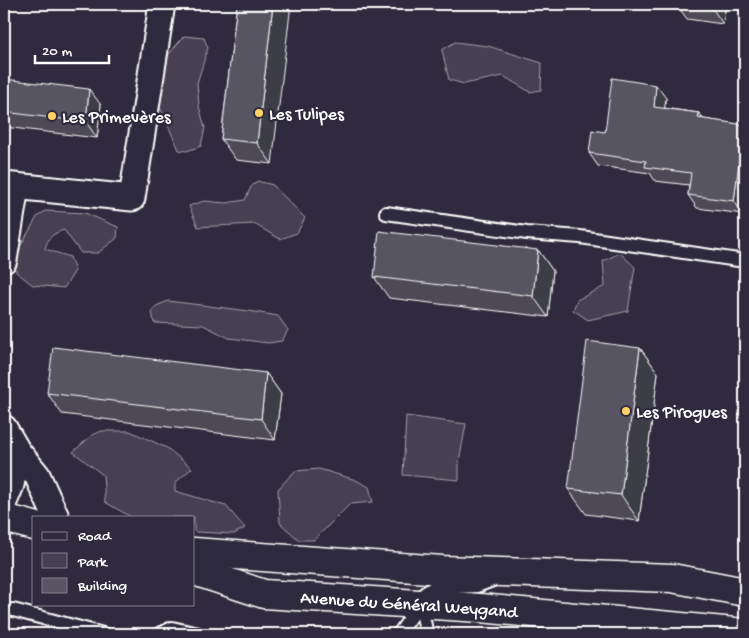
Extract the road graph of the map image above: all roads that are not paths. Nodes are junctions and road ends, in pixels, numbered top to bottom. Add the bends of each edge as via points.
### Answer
1 (162, 4) edge
2 (10, 186) edge
3 (386, 213) dead end
4 (4, 260) edge
5 (745, 261) edge
6 (4, 428) edge
7 (18, 452) junction
8 (4, 502) edge
9 (56, 516) edge
10 (4, 518) edge
11 (32, 525) edge
12 (195, 552) edge
13 (195, 571) edge
14 (516, 572) junction
15 (745, 592) edge
16 (420, 604) junction
17 (13, 610) dead end
18 (745, 633) edge
19 (103, 634) edge
20 (160, 634) edge
21 (200, 634) edge
22 (399, 634) edge
23 (427, 634) edge

1 - 2 street via 132,198
2 - 4 street
3 - 5 lane
6 - 7 street
7 - 8 street
7 - 9 street via 37,475
10 - 11 main road
12 - 14 main road, Avenue du Général Weygand via 442,570
13 - 16 main road, Avenue du Général Weygand via 264,594
14 - 15 main road, Avenue du Général Weygand via 672,578
14 - 16 lane via 477,586 433,588 425,593
16 - 18 main road, Avenue du Général Weygand
16 - 22 lane
16 - 23 lane
17 - 19 lane
20 - 21 lane via 172,628

